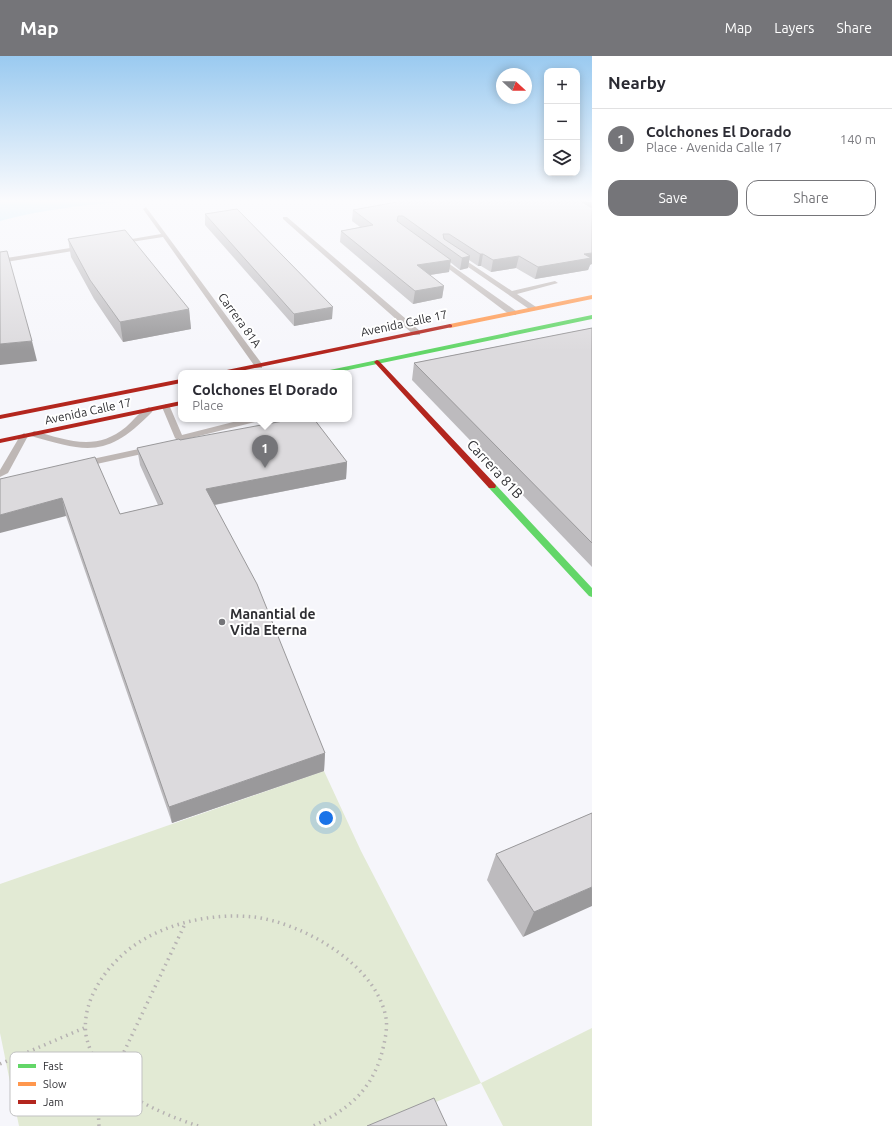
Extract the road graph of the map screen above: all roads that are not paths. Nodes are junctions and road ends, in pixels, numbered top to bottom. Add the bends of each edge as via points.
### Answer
1 (61, 252) edge
2 (177, 252) edge
3 (324, 252) edge
4 (451, 253) edge
5 (431, 254) edge
6 (0, 261) edge
7 (555, 283) dead end
8 (511, 293) junction
9 (592, 297) edge
10 (535, 309) junction
11 (513, 313) junction
12 (592, 317) edge
13 (417, 333) junction
14 (377, 362) junction
15 (260, 366) junction
16 (238, 370) edge
17 (339, 370) edge
18 (178, 382) edge
19 (178, 404) edge
20 (166, 407) junction
21 (149, 410) junction
22 (0, 417) edge
23 (244, 422) edge
24 (34, 434) junction
25 (24, 436) junction
26 (0, 441) edge
27 (101, 444) junction
28 (148, 450) edge
29 (108, 458) junction
30 (71, 467) edge
31 (0, 474) edge
32 (592, 594) edge

1 - 6 lane
2 - 15 lane, Carrera 81A
3 - 13 lane
4 - 8 lane
5 - 11 lane
7 - 8 lane
8 - 10 lane
9 - 10 main road, Avenida Calle 17
10 - 11 main road, Avenida Calle 17
11 - 13 main road, Avenida Calle 17
12 - 14 main road
13 - 15 main road, Avenida Calle 17
14 - 17 main road
14 - 32 main road, Carrera 81B
15 - 16 main road, Avenida Calle 17
18 - 22 main road, Avenida Calle 17
19 - 20 main road, Avenida Calle 17
20 - 21 main road, Avenida Calle 17
20 - 23 lane via 179,438
21 - 24 main road, Avenida Calle 17
21 - 27 lane via 112,441
24 - 25 main road, Avenida Calle 17
24 - 27 lane via 56,440
25 - 26 main road, Avenida Calle 17
25 - 31 lane via 5,471
27 - 29 lane
28 - 29 lane
29 - 30 lane

